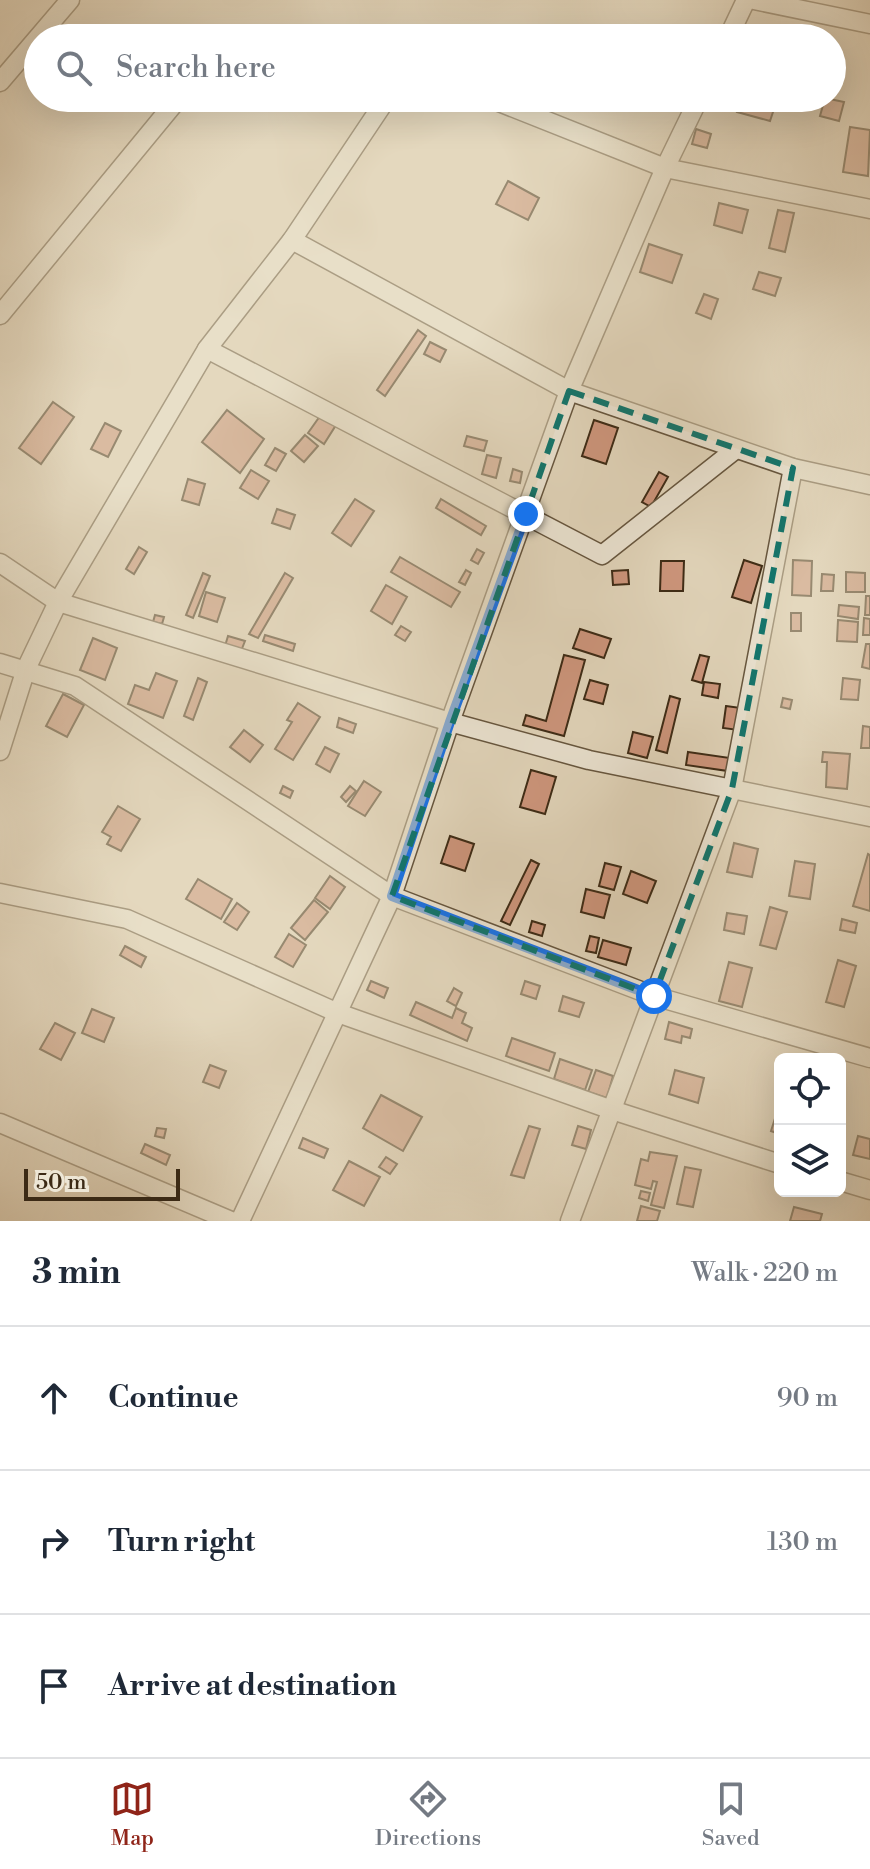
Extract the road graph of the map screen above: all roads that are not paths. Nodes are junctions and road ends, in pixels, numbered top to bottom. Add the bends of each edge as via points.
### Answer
1 (70, 0) edge
2 (746, 0) edge
3 (754, 0) edge
4 (50, 24) edge
5 (735, 24) edge
6 (870, 24) edge
7 (24, 54) edge
8 (0, 82) edge
9 (167, 112) edge
10 (378, 112) edge
11 (524, 112) edge
12 (692, 112) edge
13 (665, 168) junction
14 (870, 209) edge
15 (292, 240) junction
16 (0, 315) edge
17 (207, 349) junction
18 (569, 391) junction
19 (736, 449) junction
20 (793, 468) junction
21 (870, 485) edge
22 (526, 514) junction
23 (0, 563) edge
24 (58, 602) junction
25 (0, 663) edge
26 (26, 669) junction
27 (450, 722) junction
28 (0, 751) edge
29 (732, 789) junction
30 (870, 817) edge
31 (0, 893) edge
32 (392, 896) junction
33 (654, 996) junction
34 (338, 1013) junction
35 (870, 1058) edge
36 (612, 1110) junction
37 (0, 1123) edge
38 (774, 1162) edge
39 (846, 1183) edge
40 (870, 1190) edge
41 (231, 1221) edge
42 (240, 1221) edge
43 (570, 1221) edge

1 - 4 street
2 - 5 street
3 - 6 street
7 - 8 street
9 - 16 street
10 - 15 street
11 - 13 street
12 - 13 street
13 - 14 street
13 - 18 street
15 - 17 street
15 - 18 street
17 - 22 street
17 - 24 street
18 - 19 street
18 - 22 street
19 - 20 street
19 - 22 street via 602,555
20 - 21 street
20 - 29 street
22 - 27 street
23 - 24 street
24 - 26 street
24 - 27 street
25 - 26 street
26 - 28 street
26 - 32 street via 75,686
27 - 29 street via 589,760
27 - 32 street
29 - 30 street
29 - 33 street
31 - 34 street via 127,919
32 - 33 street
32 - 34 street
33 - 35 street
33 - 36 street
34 - 36 street
34 - 42 street
36 - 38 street
36 - 43 street
37 - 41 street
39 - 40 street

